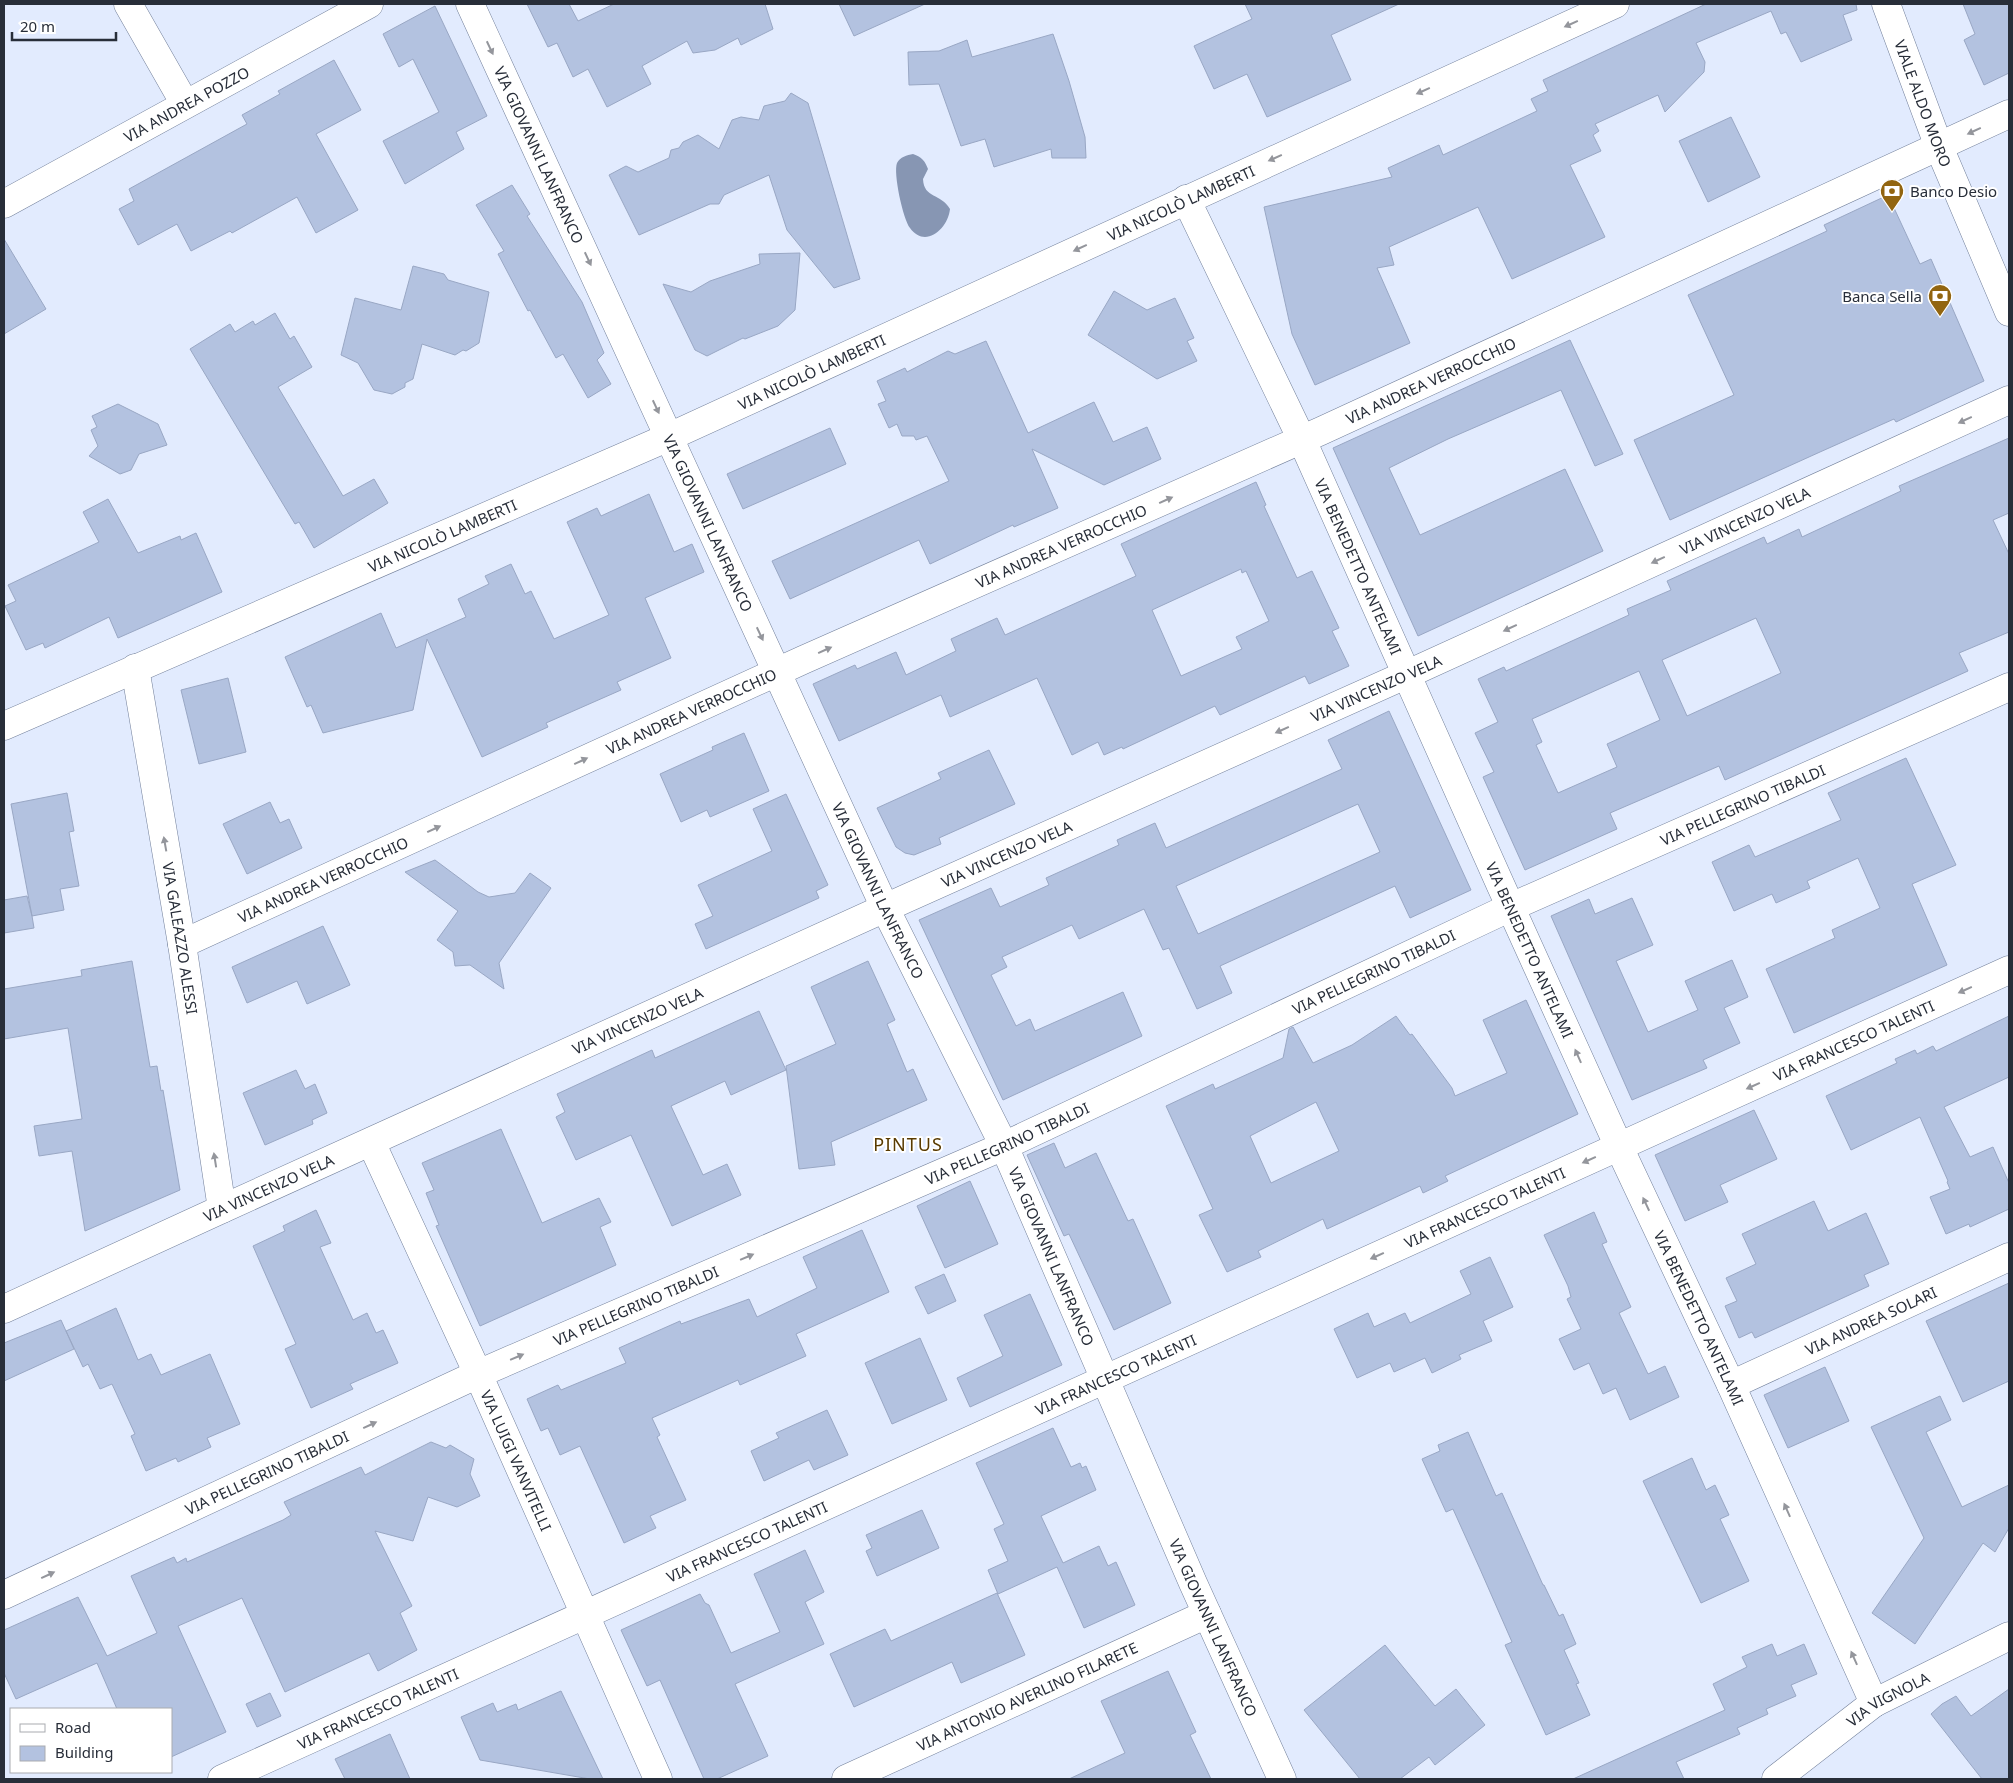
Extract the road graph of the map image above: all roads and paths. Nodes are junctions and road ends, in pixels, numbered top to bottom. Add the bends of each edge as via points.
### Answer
1 (128, 4) edge
2 (369, 4) edge
3 (470, 4) edge
4 (1615, 4) edge
5 (1886, 4) edge
6 (185, 104) junction
7 (2009, 114) edge
8 (1939, 147) junction
9 (1186, 199) junction
10 (4, 204) edge
11 (2009, 312) edge
12 (2009, 400) edge
13 (670, 437) junction
14 (1302, 440) junction
15 (135, 668) junction
16 (777, 672) junction
17 (1407, 674) junction
18 (2009, 687) edge
19 (4, 726) edge
20 (1510, 907) junction
21 (885, 908) junction
22 (182, 944) junction
23 (2009, 970) edge
24 (371, 1142) junction
25 (1004, 1146) junction
26 (1619, 1147) junction
27 (222, 1209) junction
28 (2009, 1257) edge
29 (4, 1309) edge
30 (478, 1374) junction
31 (1106, 1379) junction
32 (1731, 1385) junction
33 (4, 1596) edge
34 (1207, 1614) junction
35 (585, 1615) junction
36 (2009, 1636) edge
37 (1874, 1703) junction
38 (222, 1779) edge
39 (658, 1779) edge
40 (846, 1779) edge
41 (1282, 1779) edge
42 (1776, 1779) edge

1 - 6 street
2 - 6 street, VIA ANDREA POZZO
3 -> 13 street, VIA GIOVANNI LANFRANCO
4 -> 9 street, VIA NICOLÒ LAMBERTI
5 - 8 street, VIALE ALDO MORO
6 - 10 street, VIA ANDREA POZZO
7 -> 8 street, VIA ANDREA VERROCCHIO
8 - 11 street, VIALE ALDO MORO
8 - 14 street, VIA ANDREA VERROCCHIO
9 -> 13 street, VIA NICOLÒ LAMBERTI
9 - 14 street, VIA BENEDETTO ANTELAMI
12 -> 17 street, VIA VINCENZO VELA
13 - 15 street, VIA NICOLÒ LAMBERTI
13 -> 16 street, VIA GIOVANNI LANFRANCO
16 -> 14 street, VIA ANDREA VERROCCHIO
14 - 17 street, VIA BENEDETTO ANTELAMI
15 - 19 street, VIA NICOLÒ LAMBERTI
22 -> 15 street, VIA GALEAZZO ALESSI
16 - 21 street, VIA GIOVANNI LANFRANCO
22 -> 16 street, VIA ANDREA VERROCCHIO
17 - 20 street, VIA BENEDETTO ANTELAMI
17 -> 21 street, VIA VINCENZO VELA
18 - 20 street, VIA PELLEGRINO TIBALDI
20 - 25 street, VIA PELLEGRINO TIBALDI
26 -> 20 street, VIA BENEDETTO ANTELAMI
21 - 24 street, VIA VINCENZO VELA
21 - 25 street, VIA GIOVANNI LANFRANCO
27 -> 22 street, VIA GALEAZZO ALESSI
23 -> 26 street, VIA FRANCESCO TALENTI
24 - 27 street, VIA VINCENZO VELA
24 - 30 street, VIA LUIGI VANVITELLI
30 -> 25 street, VIA PELLEGRINO TIBALDI
25 - 31 street, VIA GIOVANNI LANFRANCO
26 -> 31 street, VIA FRANCESCO TALENTI
32 -> 26 street, VIA BENEDETTO ANTELAMI
27 - 29 street, VIA VINCENZO VELA
28 - 32 street, VIA ANDREA SOLARI
33 -> 30 street, VIA PELLEGRINO TIBALDI
30 - 35 street, VIA LUIGI VANVITELLI
31 - 34 street, VIA GIOVANNI LANFRANCO
31 - 35 street, VIA FRANCESCO TALENTI
37 -> 32 street, VIA BENEDETTO ANTELAMI
34 - 40 street, VIA ANTONIO AVERLINO FILARETE
34 - 41 street, VIA GIOVANNI LANFRANCO
35 - 38 street, VIA FRANCESCO TALENTI
35 - 39 street, VIA LUIGI VANVITELLI
36 - 37 street, VIA VIGNOLA
37 - 42 street, VIA VIGNOLA

